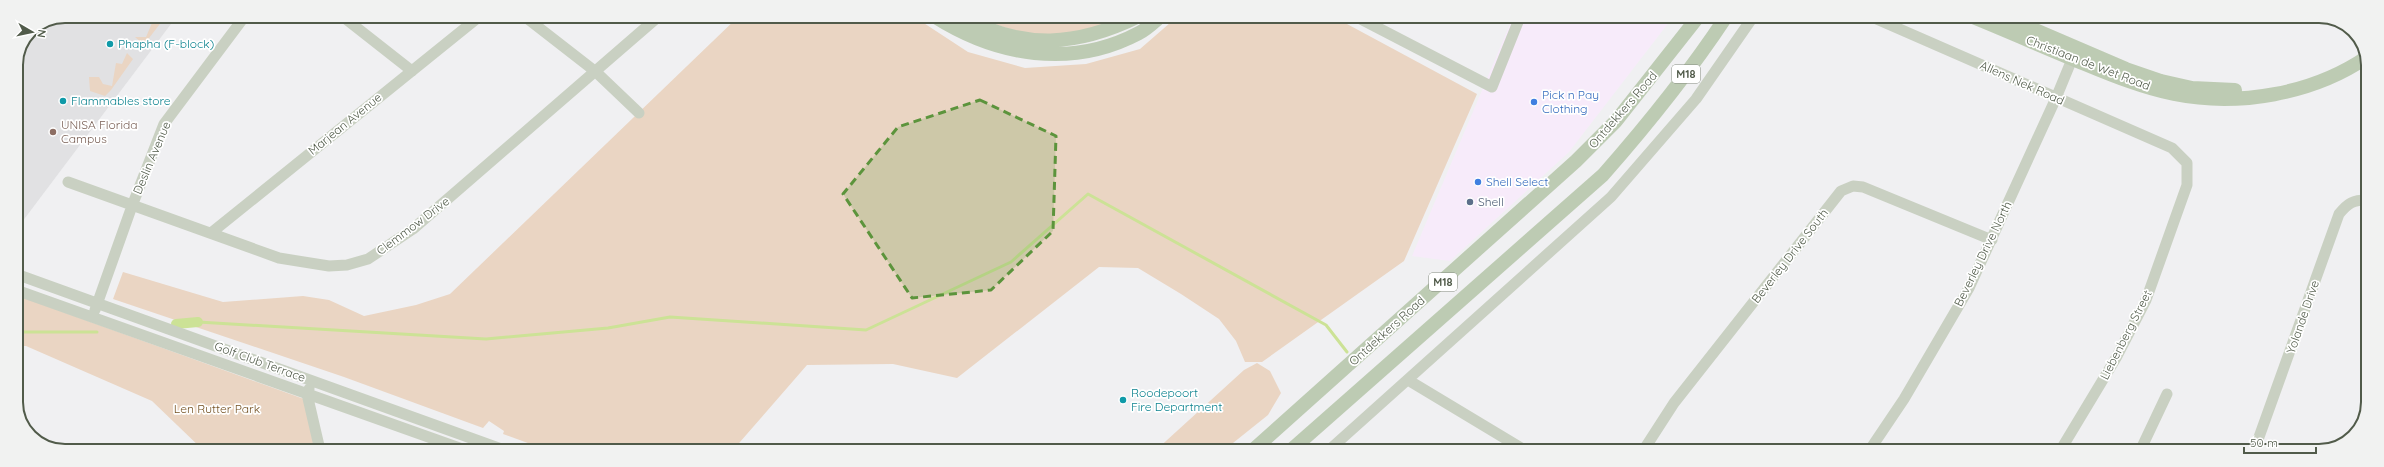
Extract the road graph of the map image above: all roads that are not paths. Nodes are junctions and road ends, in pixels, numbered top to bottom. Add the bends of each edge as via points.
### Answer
1 (240, 23) edge
2 (351, 23) edge
3 (471, 23) edge
4 (533, 23) edge
5 (650, 23) edge
6 (946, 23) edge
7 (977, 23) edge
8 (1125, 23) edge
9 (1152, 23) edge
10 (1370, 23) edge
11 (1518, 23) edge
12 (1688, 23) edge
13 (1694, 23) edge
14 (1722, 23) edge
15 (1732, 23) edge
16 (1749, 23) edge
17 (1886, 23) edge
18 (1990, 23) edge
19 (2016, 23) edge
20 (1677, 45) junction
21 (2074, 53) junction
22 (2359, 53) edge
23 (2361, 61) edge
24 (412, 71) junction
25 (596, 72) junction
26 (2056, 98) junction
27 (639, 113) dead end
28 (1644, 129) junction
29 (2172, 148) joint
30 (68, 182) dead end
31 (2361, 200) edge
32 (132, 206) junction
33 (211, 233) junction
34 (1992, 240) junction
35 (23, 277) edge
36 (23, 293) edge
37 (97, 303) junction
38 (93, 318) junction
39 (1408, 380) junction
40 (312, 381) junction
41 (307, 394) junction
42 (2167, 394) dead end
43 (319, 444) edge
44 (448, 444) edge
45 (476, 444) edge
46 (1260, 444) edge
47 (1298, 444) edge
48 (1336, 444) edge
49 (1512, 444) edge
50 (1648, 444) edge
51 (1873, 444) edge
52 (2066, 444) edge
53 (2143, 444) edge
54 (2257, 444) edge

1 - 32 street, Deslin Avenue via 164,124
2 - 24 street
3 - 24 street, Marjean Avenue
4 - 25 street
5 - 25 street, Clemmow Drive
6 - 9 main road via 997,47 1012,51 1053,54 1106,46 1140,33
7 - 8 main road via 998,33 1020,38 1056,40 1091,36
10 - 11 street via 1492,87
12 - 20 main road
13 - 20 main road, Ontdekkers Road / M18
14 - 28 main road, Ontdekkers Road / M18
15 - 28 main road via 1673,101
16 - 39 street via 1696,99 1611,197
17 - 26 street, Allens Nek Road
18 - 21 main road, Christiaan de Wet Road
19 - 21 main road, Christiaan de Wet Road
20 - 46 main road, Ontdekkers Road / M18 via 1616,121 1576,161
21 - 22 main road, Christiaan de Wet Road via 2161,81 2192,88 2237,90 2278,86 2304,78
21 - 23 main road, Christiaan de Wet Road via 2136,84 2174,94 2214,99 2264,96 2289,91 2328,77
21 - 26 street, Beverley Drive North
24 - 33 street, Marjean Avenue
25 - 27 street
25 - 33 street, Clemmow Drive via 413,229 368,259 338,266 306,264 268,255
26 - 29 street, Allens Nek Road
26 - 34 street, Beverley Drive North
28 - 47 main road, Ontdekkers Road / M18 via 1603,175
29 - 52 street, Liebenberg Street via 2184,158 2188,173 2183,199 2151,286 2116,358
30 - 32 street, Clemmow Drive
31 - 54 street, Yolande Drive via 2347,203 2339,214
32 - 33 street, Clemmow Drive
32 - 37 street, Deslin Avenue
34 - 50 street, Beverley Drive South via 1863,187 1854,186 1841,191 1674,404
34 - 51 street, Beverley Drive North via 1938,343
35 - 37 street, Golf Club Terrace
36 - 38 street, Golf Club Terrace
37 - 38 street, Deslin Avenue
37 - 40 street, Golf Club Terrace
38 - 41 street, Golf Club Terrace
39 - 48 street
39 - 49 street
40 - 41 street
40 - 45 street, Golf Club Terrace
41 - 43 street
41 - 44 street, Golf Club Terrace
42 - 53 street

